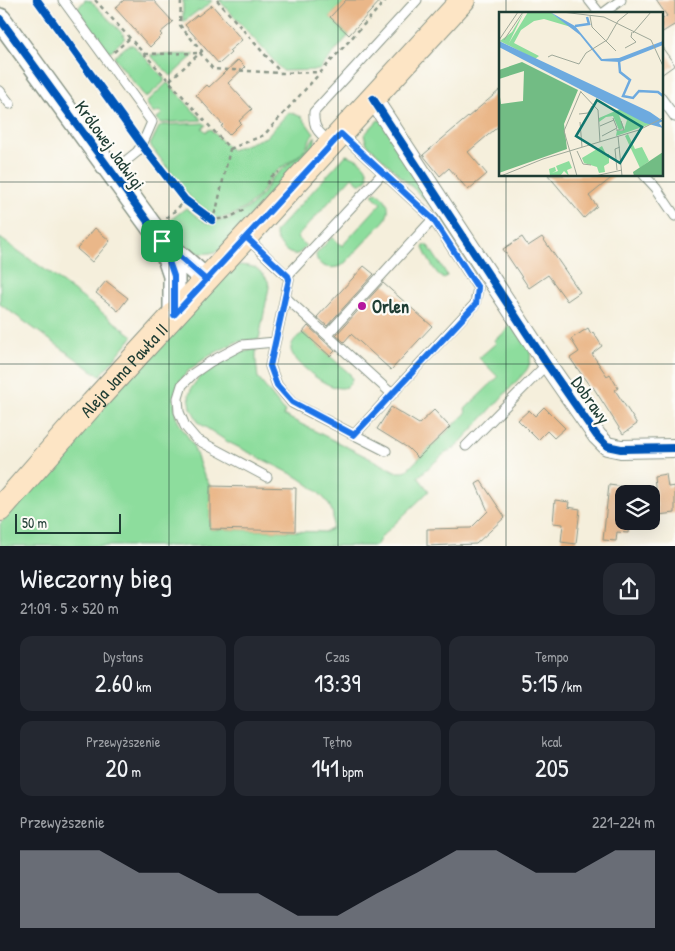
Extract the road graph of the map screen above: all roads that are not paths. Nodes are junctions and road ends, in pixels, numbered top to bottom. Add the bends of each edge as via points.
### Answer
1 (63, 0) edge
2 (418, 0) edge
3 (463, 0) edge
4 (589, 0) edge
5 (621, 0) edge
6 (599, 12) edge
7 (604, 12) edge
8 (3, 30) edge
9 (0, 91) edge
10 (373, 99) junction
11 (662, 99) edge
12 (10, 104) dead end
13 (675, 117) edge
14 (336, 139) junction
15 (112, 173) junction
16 (383, 173) junction
17 (645, 176) edge
18 (675, 216) edge
19 (433, 219) junction
20 (246, 237) junction
21 (162, 241) junction
22 (288, 276) junction
23 (206, 280) junction
24 (285, 297) junction
25 (174, 315) junction
26 (326, 335) junction
27 (275, 342) junction
28 (548, 364) junction
29 (392, 394) junction
30 (354, 435) junction
31 (466, 446) dead end
32 (675, 448) edge
33 (386, 451) dead end
34 (267, 477) dead end
35 (0, 510) edge

1 - 15 lane via 152,122 137,152
2 - 14 lane via 314,112 318,132
3 - 10 main road, Aleja Jana Pawła II
4 - 6 lane
5 - 7 lane
8 - 15 street, Królowej Jadwigi
9 - 12 lane
10 - 14 main road, Aleja Jana Pawła II
10 - 28 street
11 - 13 lane
14 - 16 lane
14 - 20 main road, Aleja Jana Pawła II
15 - 21 street, Królowej Jadwigi
16 - 19 lane
16 - 22 lane
17 - 18 lane
19 - 26 lane
19 - 29 lane via 478,288 476,304
20 - 22 lane
20 - 23 main road, Aleja Jana Pawła II
21 - 23 street, Królowej Jadwigi
21 - 25 street, Królowej Jadwigi via 174,276
22 - 24 lane
23 - 25 main road, Aleja Jana Pawła II
24 - 26 lane
24 - 27 lane
25 - 35 main road, Aleja Jana Pawła II
26 - 29 lane
27 - 30 lane via 270,366 277,385 292,402
27 - 34 lane via 242,345 210,362 182,385 178,398 185,426 196,439
28 - 31 lane
28 - 32 street, Dobrawy via 607,446 621,449
29 - 30 lane
30 - 33 lane

